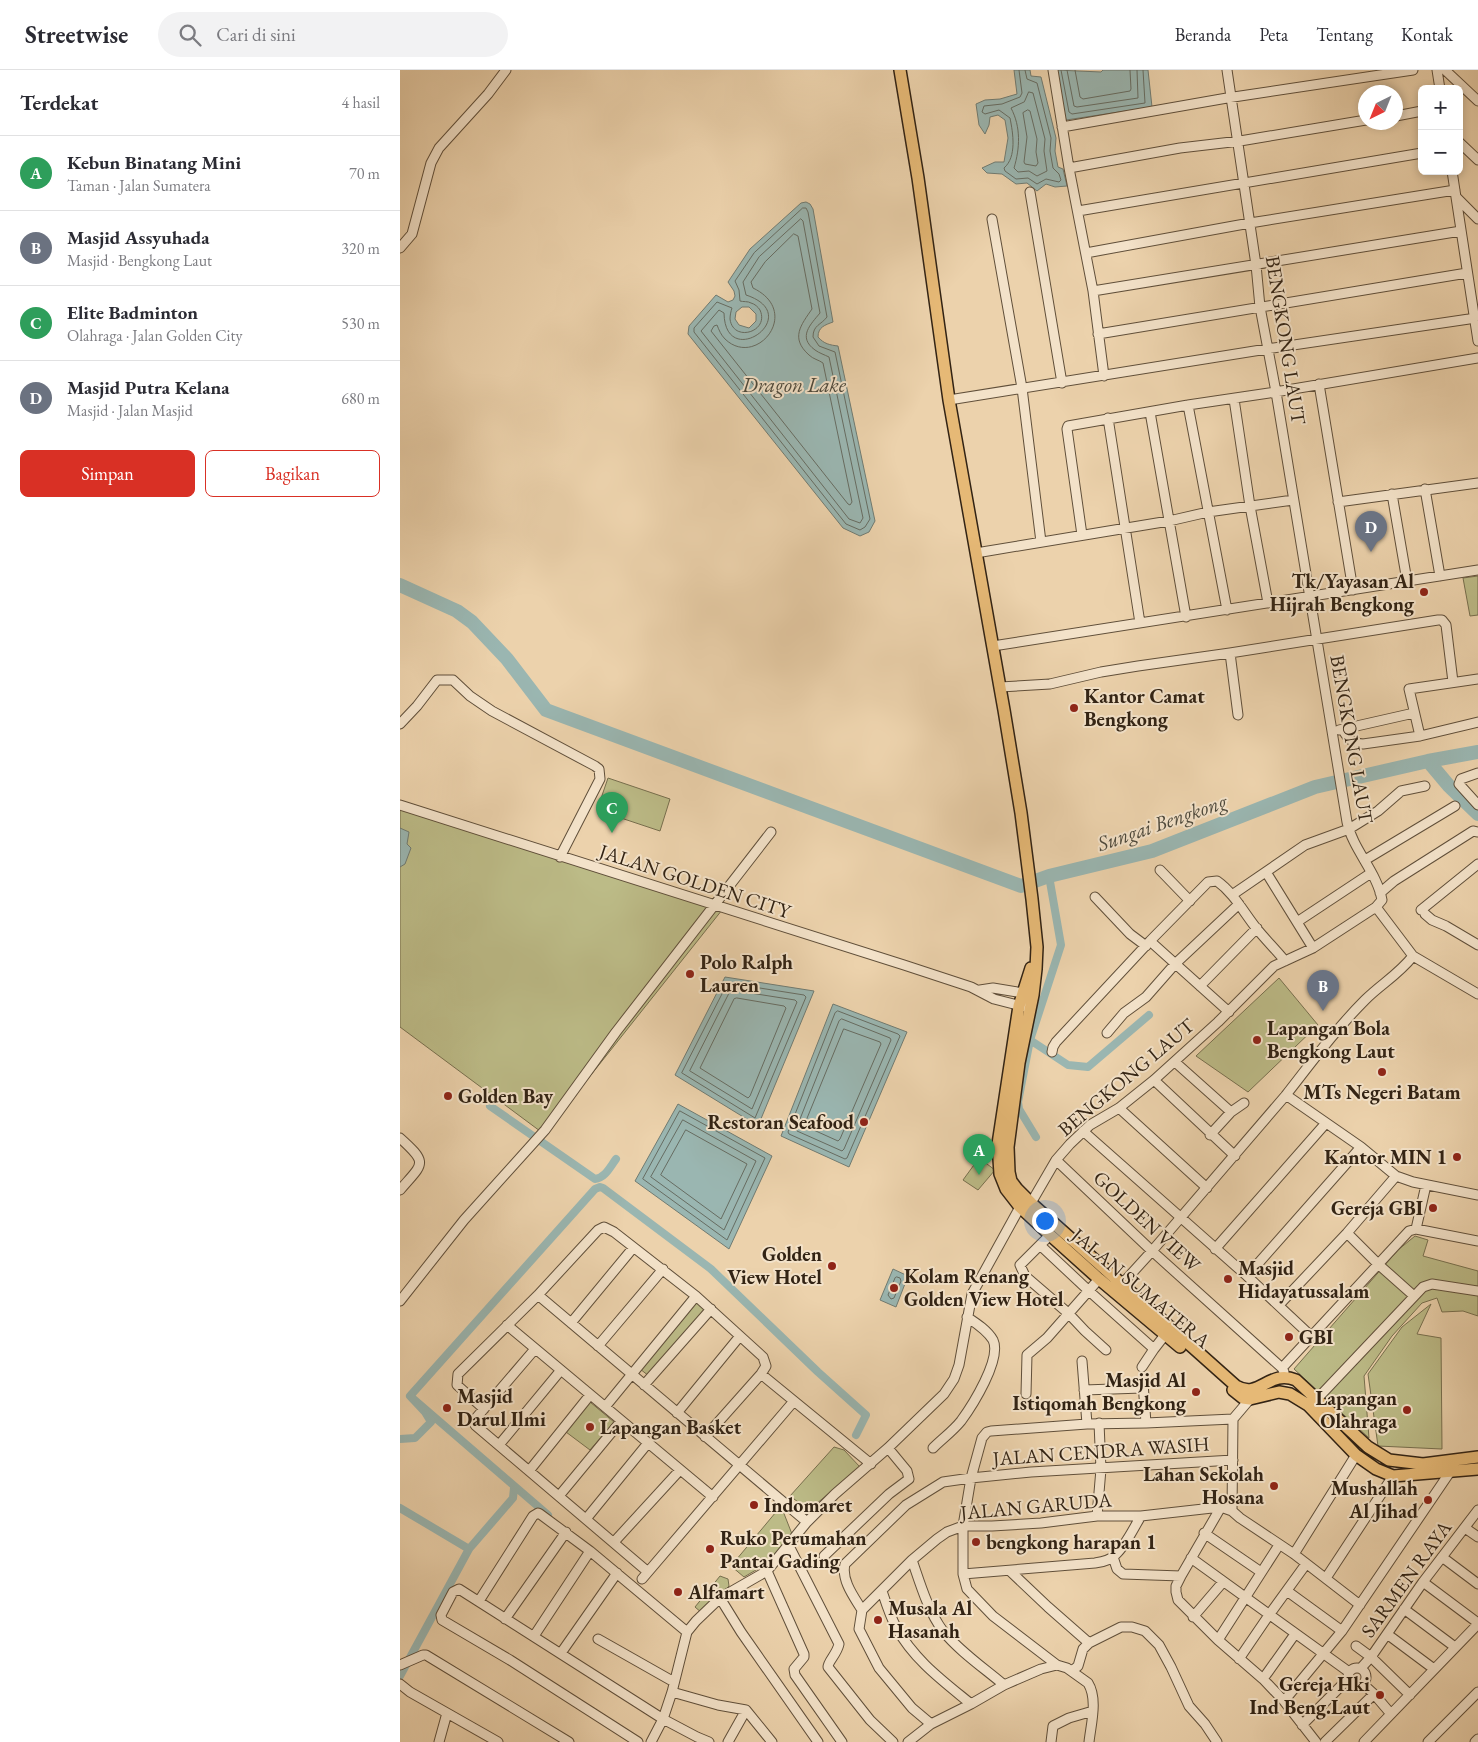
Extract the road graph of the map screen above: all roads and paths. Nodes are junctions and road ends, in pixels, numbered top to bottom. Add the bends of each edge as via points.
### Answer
1 (506, 70) edge
2 (900, 70) edge
3 (1053, 70) edge
4 (1227, 70) edge
5 (1413, 70) edge
6 (1437, 70) edge
7 (1445, 70) edge
8 (1439, 85) edge
9 (1231, 97) junction
10 (1478, 101) edge
11 (1418, 112) edge
12 (1403, 115) edge
13 (1358, 121) edge
14 (1062, 127) junction
15 (1237, 142) junction
16 (1463, 146) edge
17 (1418, 154) edge
18 (1478, 160) edge
19 (1069, 168) junction
20 (1452, 175) edge
21 (1243, 182) junction
22 (1030, 192) dead end
23 (1453, 193) junction
24 (1078, 211) junction
25 (992, 219) dead end
26 (1478, 219) edge
27 (1250, 223) junction
28 (1461, 231) junction
29 (400, 248) edge
30 (1086, 253) junction
31 (1256, 265) junction
32 (1467, 273) junction
33 (1093, 291) junction
34 (1260, 307) junction
35 (1477, 317) edge
36 (1098, 334) junction
37 (1478, 341) edge
38 (1267, 349) junction
39 (1478, 358) edge
40 (1104, 376) junction
41 (1062, 382) junction
42 (1319, 384) junction
43 (1022, 388) junction
44 (1276, 392) junction
45 (1234, 399) junction
46 (950, 400) junction
47 (1188, 405) junction
48 (1150, 412) junction
49 (1108, 418) junction
50 (1478, 482) edge
51 (1425, 489) junction
52 (1392, 494) junction
53 (1294, 500) junction
54 (1338, 502) junction
55 (1250, 506) junction
56 (1208, 512) junction
57 (1169, 521) junction
58 (1126, 528) junction
59 (1082, 535) junction
60 (1041, 542) junction
61 (976, 553) junction
62 (1478, 570) edge
63 (1440, 576) junction
64 (1407, 581) junction
65 (1353, 590) junction
66 (1310, 597) junction
67 (1268, 604) junction
68 (1227, 610) junction
69 (1186, 617) junction
70 (1140, 623) junction
71 (1317, 639) junction
72 (993, 646) junction
73 (1230, 653) junction
74 (1478, 679) edge
75 (1453, 682) junction
76 (1000, 687) junction
77 (1414, 713) junction
78 (1238, 715) dead end
79 (1478, 722) edge
80 (400, 724) edge
81 (1343, 730) junction
82 (1332, 731) junction
83 (1420, 736) junction
84 (1478, 773) edge
85 (1425, 786) dead end
86 (400, 805) edge
87 (1478, 805) edge
88 (1455, 806) dead end
89 (1349, 829) junction
90 (771, 832) dead end
91 (1478, 832) edge
92 (560, 856) junction
93 (1365, 860) junction
94 (1478, 864) edge
95 (1160, 870) dead end
96 (1266, 872) junction
97 (1371, 873) junction
98 (1380, 893) junction
99 (1232, 895) junction
100 (1095, 897) dead end
101 (1190, 901) junction
102 (1239, 904) junction
103 (714, 905) junction
104 (1376, 907) junction
105 (1297, 922) junction
106 (1257, 928) junction
107 (1148, 944) junction
108 (1478, 945) edge
109 (1313, 948) junction
110 (1413, 956) junction
111 (1285, 961) junction
112 (1175, 964) junction
113 (1200, 986) junction
114 (979, 990) junction
115 (1028, 994) junction
116 (1478, 994) edge
117 (1025, 1007) junction
118 (1229, 1012) junction
119 (1107, 1033) dead end
120 (1052, 1052) dead end
121 (1175, 1062) junction
122 (1154, 1080) junction
123 (1286, 1095) junction
124 (1244, 1103) dead end
125 (1119, 1108) junction
126 (1231, 1112) junction
127 (1326, 1123) junction
128 (1083, 1131) junction
129 (1210, 1135) junction
130 (400, 1138) edge
131 (1361, 1147) junction
132 (1235, 1156) junction
133 (1056, 1160) junction
134 (1396, 1176) junction
135 (1426, 1185) junction
136 (1207, 1188) junction
137 (400, 1190) edge
138 (1478, 1195) edge
139 (1025, 1205) junction
140 (1182, 1217) junction
141 (1416, 1228) junction
142 (1347, 1233) junction
143 (1050, 1235) junction
144 (1478, 1241) edge
145 (1041, 1246) junction
146 (634, 1248) junction
147 (1215, 1249) junction
148 (1152, 1251) junction
149 (1378, 1264) junction
150 (663, 1270) junction
151 (1248, 1276) junction
152 (1099, 1279) junction
153 (1122, 1284) junction
154 (1089, 1291) junction
155 (1478, 1291) edge
156 (538, 1295) junction
157 (696, 1296) junction
158 (1414, 1296) junction
159 (400, 1301) edge
160 (1279, 1305) junction
161 (711, 1310) junction
162 (1068, 1313) junction
163 (967, 1317) junction
164 (570, 1323) junction
165 (507, 1325) junction
166 (1168, 1331) junction
167 (740, 1336) junction
168 (1311, 1336) junction
169 (598, 1346) junction
170 (535, 1348) junction
171 (1154, 1348) junction
172 (1106, 1350) dead end
173 (1082, 1361) dead end
174 (1142, 1367) dead end
175 (561, 1370) junction
176 (1284, 1372) junction
177 (632, 1374) junction
178 (760, 1374) junction
179 (644, 1385) junction
180 (1084, 1390) junction
181 (1026, 1394) dead end
182 (590, 1395) junction
183 (1317, 1399) junction
184 (1250, 1400) junction
185 (794, 1401) junction
186 (605, 1407) junction
187 (484, 1409) junction
188 (677, 1413) junction
189 (1233, 1419) junction
190 (622, 1421) junction
191 (1099, 1423) junction
192 (1146, 1423) junction
193 (1087, 1424) junction
194 (706, 1437) junction
195 (648, 1443) junction
196 (499, 1446) junction
197 (888, 1448) junction
198 (933, 1448) dead end
199 (1356, 1455) junction
200 (1478, 1457) edge
201 (1233, 1460) junction
202 (871, 1464) junction
203 (740, 1466) junction
204 (1101, 1469) junction
205 (680, 1470) junction
206 (1423, 1470) junction
207 (1478, 1470) edge
208 (529, 1471) junction
209 (1450, 1472) junction
210 (1393, 1476) junction
211 (971, 1478) junction
212 (559, 1496) junction
213 (712, 1497) junction
214 (1221, 1507) junction
215 (1478, 1510) edge
216 (1232, 1511) junction
217 (1097, 1516) junction
218 (1141, 1516) junction
219 (586, 1519) junction
220 (807, 1522) junction
221 (963, 1526) junction
222 (1465, 1528) junction
223 (566, 1532) junction
224 (1204, 1533) junction
225 (1478, 1536) edge
226 (614, 1542) junction
227 (1279, 1545) junction
228 (789, 1546) junction
229 (590, 1551) junction
230 (1294, 1554) junction
231 (824, 1556) dead end
232 (1442, 1557) junction
233 (1113, 1558) junction
234 (1191, 1558) junction
235 (912, 1560) junction
236 (1306, 1564) junction
237 (766, 1571) junction
238 (1010, 1571) junction
239 (648, 1572) junction
240 (1261, 1572) junction
241 (617, 1573) junction
242 (963, 1574) junction
243 (1181, 1576) junction
244 (1326, 1578) junction
245 (642, 1579) dead end
246 (1223, 1582) junction
247 (1423, 1582) junction
248 (1478, 1584) edge
249 (882, 1591) junction
250 (1287, 1591) junction
251 (720, 1598) junction
252 (1245, 1598) junction
253 (479, 1601) junction
254 (1360, 1605) junction
255 (1404, 1609) junction
256 (862, 1610) junction
257 (1269, 1615) junction
258 (1193, 1616) junction
259 (505, 1619) junction
260 (1478, 1624) edge
261 (1342, 1631) junction
262 (687, 1632) junction
263 (1295, 1634) junction
264 (1387, 1634) junction
265 (534, 1636) junction
266 (598, 1639) dead end
267 (1218, 1640) junction
268 (1089, 1642) junction
269 (1356, 1646) dead end
270 (1455, 1647) junction
271 (561, 1653) junction
272 (1322, 1654) junction
273 (1371, 1657) junction
274 (1239, 1659) junction
275 (405, 1663) edge
276 (1057, 1665) junction
277 (1361, 1668) junction
278 (1434, 1669) junction
279 (1072, 1671) junction
280 (1348, 1675) junction
281 (1263, 1679) junction
282 (674, 1682) junction
283 (400, 1684) edge
284 (1004, 1684) junction
285 (1363, 1684) junction
286 (672, 1692) junction
287 (1478, 1692) edge
288 (1374, 1694) junction
289 (1410, 1695) junction
290 (1284, 1701) junction
291 (971, 1704) junction
292 (746, 1710) junction
293 (1093, 1710) junction
294 (447, 1713) junction
295 (1391, 1714) junction
296 (663, 1719) junction
297 (931, 1724) junction
298 (1206, 1724) junction
299 (1302, 1725) junction
300 (482, 1732) junction
301 (1478, 1739) edge
302 (439, 1742) edge
303 (480, 1742) edge
304 (498, 1742) edge
305 (569, 1742) edge
306 (638, 1742) edge
307 (651, 1742) edge
308 (709, 1742) edge
309 (728, 1742) edge
310 (772, 1742) edge
311 (818, 1742) edge
312 (842, 1742) edge
313 (893, 1742) edge
314 (908, 1742) edge
315 (1051, 1742) edge
316 (1089, 1742) edge
317 (1217, 1742) edge
318 (1224, 1742) edge
319 (1316, 1742) edge
320 (1325, 1742) edge
321 (1364, 1742) edge
322 (1428, 1742) edge
323 (1475, 1742) edge

1 - 29 street via 439,148 431,163 412,234
2 - 46 main road, JALAN SUMATERA
3 - 14 street
4 - 9 street, BENGKONG LAUT
5 - 9 street
6 - 8 street
7 - 10 street
9 - 14 street
9 - 15 street, BENGKONG LAUT
11 - 12 street
13 - 15 street
14 - 19 street
15 - 19 street via 1180,148
15 - 21 street, BENGKONG LAUT
16 - 18 street
17 - 21 street
19 - 24 street
20 - 23 street
21 - 24 street
21 - 27 street, BENGKONG LAUT
22 - 41 street
23 - 26 street
23 - 27 street
23 - 28 street
24 - 30 street
25 - 43 street
27 - 30 street
27 - 31 street, BENGKONG LAUT
28 - 31 street
28 - 32 street
30 - 33 street
31 - 33 street
31 - 34 street, BENGKONG LAUT
32 - 34 street
32 - 35 street
33 - 36 street
34 - 36 street
34 - 38 street, BENGKONG LAUT
35 - 37 street
35 - 38 street
36 - 40 street
38 - 40 street
38 - 44 street, BENGKONG LAUT
39 - 42 street
40 - 41 street
41 - 43 street
42 - 44 street
42 - 54 street
43 - 46 street
43 - 60 street
44 - 45 street
44 - 53 street, BENGKONG LAUT
45 - 47 street
45 - 55 street
46 - 61 main road, JALAN SUMATERA
47 - 48 street
47 - 56 street
48 - 49 street
48 - 57 street
49 - 58 street
49 - 59 street via 1067,427
50 - 51 street
51 - 52 street
51 - 63 street
52 - 54 street
52 - 64 street
53 - 55 street
53 - 66 street, BENGKONG LAUT
54 - 65 street
55 - 56 street
55 - 67 street
56 - 57 street
56 - 68 street
57 - 58 street
57 - 69 street
58 - 59 street
58 - 70 street
59 - 60 street
60 - 61 street
61 - 72 main road, JALAN SUMATERA
62 - 63 street
63 - 64 street
64 - 65 street
65 - 66 street
66 - 67 street
66 - 71 street, BENGKONG LAUT
67 - 68 street
68 - 69 street
69 - 70 street
70 - 72 street
71 - 73 street
71 - 75 street via 1442,620 1446,625
71 - 82 street, BENGKONG LAUT
72 - 76 main road, JALAN SUMATERA
73 - 76 street via 1101,672 1050,684
73 - 78 street
74 - 75 street
75 - 77 street via 1408,689
76 - 115 main road, JALAN SUMATERA via 1037,947
77 - 81 street
77 - 83 street
79 - 83 street
80 - 92 street via 438,680 453,680 492,711 599,769 600,779
81 - 82 street
81 - 83 street via 1354,743 1363,744
82 - 89 street, BENGKONG LAUT
84 - 87 street via 1461,779 1459,784
85 - 89 street via 1401,791 1378,811
86 - 92 street, JALAN GOLDEN CITY
88 - 93 street
89 - 93 street, BENGKONG LAUT
89 - 96 street via 1305,845
90 - 103 street
91 - 98 street via 1473,831
92 - 103 street, JALAN GOLDEN CITY
93 - 97 street, BENGKONG LAUT
94 - 108 street via 1423,912
95 - 101 street
96 - 99 street
96 - 105 street
97 - 98 street, BENGKONG LAUT
97 - 105 street
98 - 104 street via 1382,900
99 - 101 street via 1223,885 1212,881
99 - 102 street
100 - 107 street via 1130,934
101 - 107 street
102 - 106 street
102 - 112 street
103 - 114 street, JALAN GOLDEN CITY
103 - 159 street via 540,1136 464,1220
104 - 109 street, BENGKONG LAUT
104 - 110 street
105 - 109 street
106 - 111 street
106 - 113 street
107 - 112 street
107 - 120 street via 1062,1035
109 - 111 street, BENGKONG LAUT
110 - 116 street
110 - 123 street via 1331,1037
111 - 118 street, BENGKONG LAUT via 1274,966
112 - 113 street
112 - 119 street via 1146,997 1124,1013
113 - 118 street
114 - 115 street, JALAN GOLDEN CITY via 994,988
114 - 117 street, JALAN GOLDEN CITY via 994,999
115 - 117 main road, JALAN SUMATERA
117 - 139 main road, JALAN SUMATERA via 998,1144 1000,1174 1009,1195
118 - 121 street, BENGKONG LAUT
121 - 122 street, BENGKONG LAUT
121 - 126 street
122 - 125 street, BENGKONG LAUT
122 - 129 street
123 - 127 street
123 - 132 street
124 - 126 street
125 - 128 street, BENGKONG LAUT
125 - 136 street
126 - 129 street
127 - 131 street
127 - 147 street
128 - 133 street, BENGKONG LAUT
128 - 140 street
129 - 132 street
130 - 137 street via 417,1153 420,1164
131 - 134 street
131 - 151 street
132 - 136 street
133 - 139 street, BENGKONG LAUT
133 - 148 street, GOLDEN VIEW
134 - 135 street
134 - 142 street
135 - 138 street
135 - 141 street
136 - 140 street
139 - 143 main road, JALAN SUMATERA
139 - 153 main road, JALAN SUMATERA
139 - 163 street, BENGKONG LAUT via 972,1294
140 - 147 street
140 - 148 street
141 - 144 street
141 - 149 street via 1409,1231
142 - 149 street
142 - 160 street
143 - 145 street
143 - 152 main road, JALAN SUMATERA
145 - 154 street
145 - 162 street via 1020,1265 1020,1269
146 - 150 street
146 - 156 street via 604,1227
146 - 164 street
147 - 151 street
148 - 153 street
148 - 176 street, GOLDEN VIEW
149 - 158 street
149 - 168 street
150 - 157 street
150 - 169 street
151 - 160 street
152 - 154 street
152 - 166 main road, JALAN SUMATERA
153 - 166 main road, JALAN SUMATERA
154 - 162 street
154 - 171 street
155 - 158 street via 1432,1284
156 - 164 street
156 - 165 street
157 - 161 street
157 - 177 street
158 - 183 street
160 - 168 street
161 - 167 street
161 - 179 street
162 - 172 street
162 - 181 street via 1048,1338 1027,1355
163 - 197 street, BENGKONG LAUT via 954,1380 944,1394
163 - 198 street via 992,1340 995,1347 993,1356 975,1400 961,1421
164 - 169 street
165 - 170 street
165 - 187 street via 458,1374 457,1385
166 - 171 street
166 - 176 main road, JALAN SUMATERA via 1243,1390 1249,1391
166 - 184 main road, JALAN SUMATERA via 1243,1398
167 - 178 street via 765,1361 766,1366
167 - 188 street
168 - 176 street
169 - 177 street
170 - 175 street
170 - 187 street
171 - 174 street
173 - 180 street
175 - 182 street
175 - 196 street
176 - 183 main road
177 - 179 street
177 - 186 street
178 - 185 street
178 - 194 street
179 - 188 street
180 - 192 street via 1143,1385
180 - 193 street
182 - 186 street
182 - 208 street
183 - 206 main road via 1379,1454
184 - 189 street
184 - 199 main road via 1279,1392 1290,1394 1308,1405
185 - 202 street
185 - 203 street
186 - 190 street
187 - 196 street via 476,1418 476,1425
188 - 194 street
189 - 192 street
189 - 201 street
190 - 195 street
190 - 212 street
191 - 192 street
191 - 193 street
191 - 204 street
193 - 211 street via 987,1432 980,1443
194 - 203 street
195 - 205 street
195 - 219 street
196 - 208 street
197 - 202 street, BENGKONG LAUT
197 - 231 street via 907,1471 909,1479 888,1494
199 - 210 main road
199 - 230 street
200 - 206 main road
201 - 204 street, JALAN CENDRA WASIH
201 - 216 street
202 - 220 street, BENGKONG LAUT
203 - 213 street
203 - 220 street
204 - 211 street, JALAN CENDRA WASIH
204 - 217 street
205 - 213 street
205 - 226 street
206 - 209 main road
206 - 210 main road
207 - 209 main road
208 - 212 street
209 - 254 street, SARMEN RAYA
210 - 244 street
211 - 221 street
211 - 256 street, JALAN CENDRA WASIH via 943,1482 918,1496 845,1564 844,1571 852,1594
212 - 219 street
213 - 239 street
214 - 216 street, JALAN GARUDA
214 - 218 street, JALAN GARUDA
214 - 224 street
215 - 222 street, SARMEN RAYA
216 - 227 street, JALAN GARUDA
217 - 218 street, JALAN GARUDA
217 - 221 street, JALAN GARUDA
218 - 233 street
219 - 226 street
220 - 228 street, BENGKONG LAUT
221 - 235 street, JALAN GARUDA via 947,1532
221 - 242 street
222 - 225 street
222 - 232 street, SARMEN RAYA
223 - 229 street
223 - 253 street via 540,1514 535,1515
223 - 259 street
224 - 234 street
224 - 240 street
226 - 239 street
227 - 230 street, JALAN GARUDA
227 - 240 street
228 - 237 street, BENGKONG LAUT
228 - 313 street via 839,1644 828,1667 870,1720
229 - 241 street
229 - 265 street
230 - 236 street, JALAN GARUDA
232 - 247 street, SARMEN RAYA
232 - 248 street
233 - 238 street via 1095,1563
233 - 243 street via 1116,1569 1123,1574
234 - 243 street
234 - 246 street
235 - 249 street, JALAN GARUDA
235 - 284 street via 943,1631
236 - 244 street, JALAN GARUDA
236 - 250 street
237 - 251 street, BENGKONG LAUT
237 - 312 street via 804,1654 794,1669 795,1675
238 - 242 street
238 - 268 street
239 - 245 street
240 - 252 street
241 - 262 street
241 - 271 street
242 - 276 street via 967,1589 993,1616
243 - 258 street via 1176,1596
244 - 254 street, JALAN GARUDA
246 - 252 street
246 - 258 street
247 - 255 street, SARMEN RAYA
247 - 260 street
249 - 256 street, JALAN GARUDA
249 - 291 street via 906,1643 929,1670
250 - 257 street
250 - 261 street
251 - 262 street, BENGKONG LAUT
251 - 311 street
252 - 257 street
252 - 267 street
253 - 259 street
253 - 306 street via 456,1589 441,1618
254 - 261 street, SARMEN RAYA
255 - 264 street, SARMEN RAYA
255 - 270 street
256 - 297 street via 859,1629 879,1668 912,1708
257 - 263 street
257 - 274 street
258 - 267 street
259 - 265 street
260 - 270 street
261 - 272 street, SARMEN RAYA
262 - 282 street
263 - 272 street
263 - 281 street
264 - 273 street, SARMEN RAYA
264 - 278 street
265 - 271 street
266 - 282 street
267 - 274 street
268 - 279 street via 1083,1649 1078,1666
268 - 298 street via 1121,1627 1132,1626 1146,1631 1159,1645 1189,1706
269 - 273 street
270 - 278 street
271 - 296 street
272 - 280 street
272 - 290 street, SARMEN RAYA
273 - 277 street, SARMEN RAYA
273 - 289 street
274 - 281 street
275 - 305 street via 426,1655
276 - 279 street
276 - 284 street
277 - 280 street via 1356,1667
277 - 285 street via 1366,1676
278 - 289 street
279 - 293 street via 1090,1686
280 - 285 street via 1354,1685
280 - 299 street
281 - 290 street
282 - 286 street
283 - 294 street
284 - 291 street
285 - 288 street
286 - 292 street
286 - 296 street
287 - 322 street
288 - 295 street
288 - 320 street
289 - 295 street
290 - 299 street
291 - 297 street
292 - 309 street
292 - 310 street
293 - 315 street via 1053,1726
293 - 316 street
294 - 300 street
294 - 302 street
295 - 321 street
296 - 307 street
296 - 308 street
297 - 314 street
298 - 317 street
298 - 318 street
299 - 319 street
300 - 303 street
300 - 304 street
301 - 323 street

